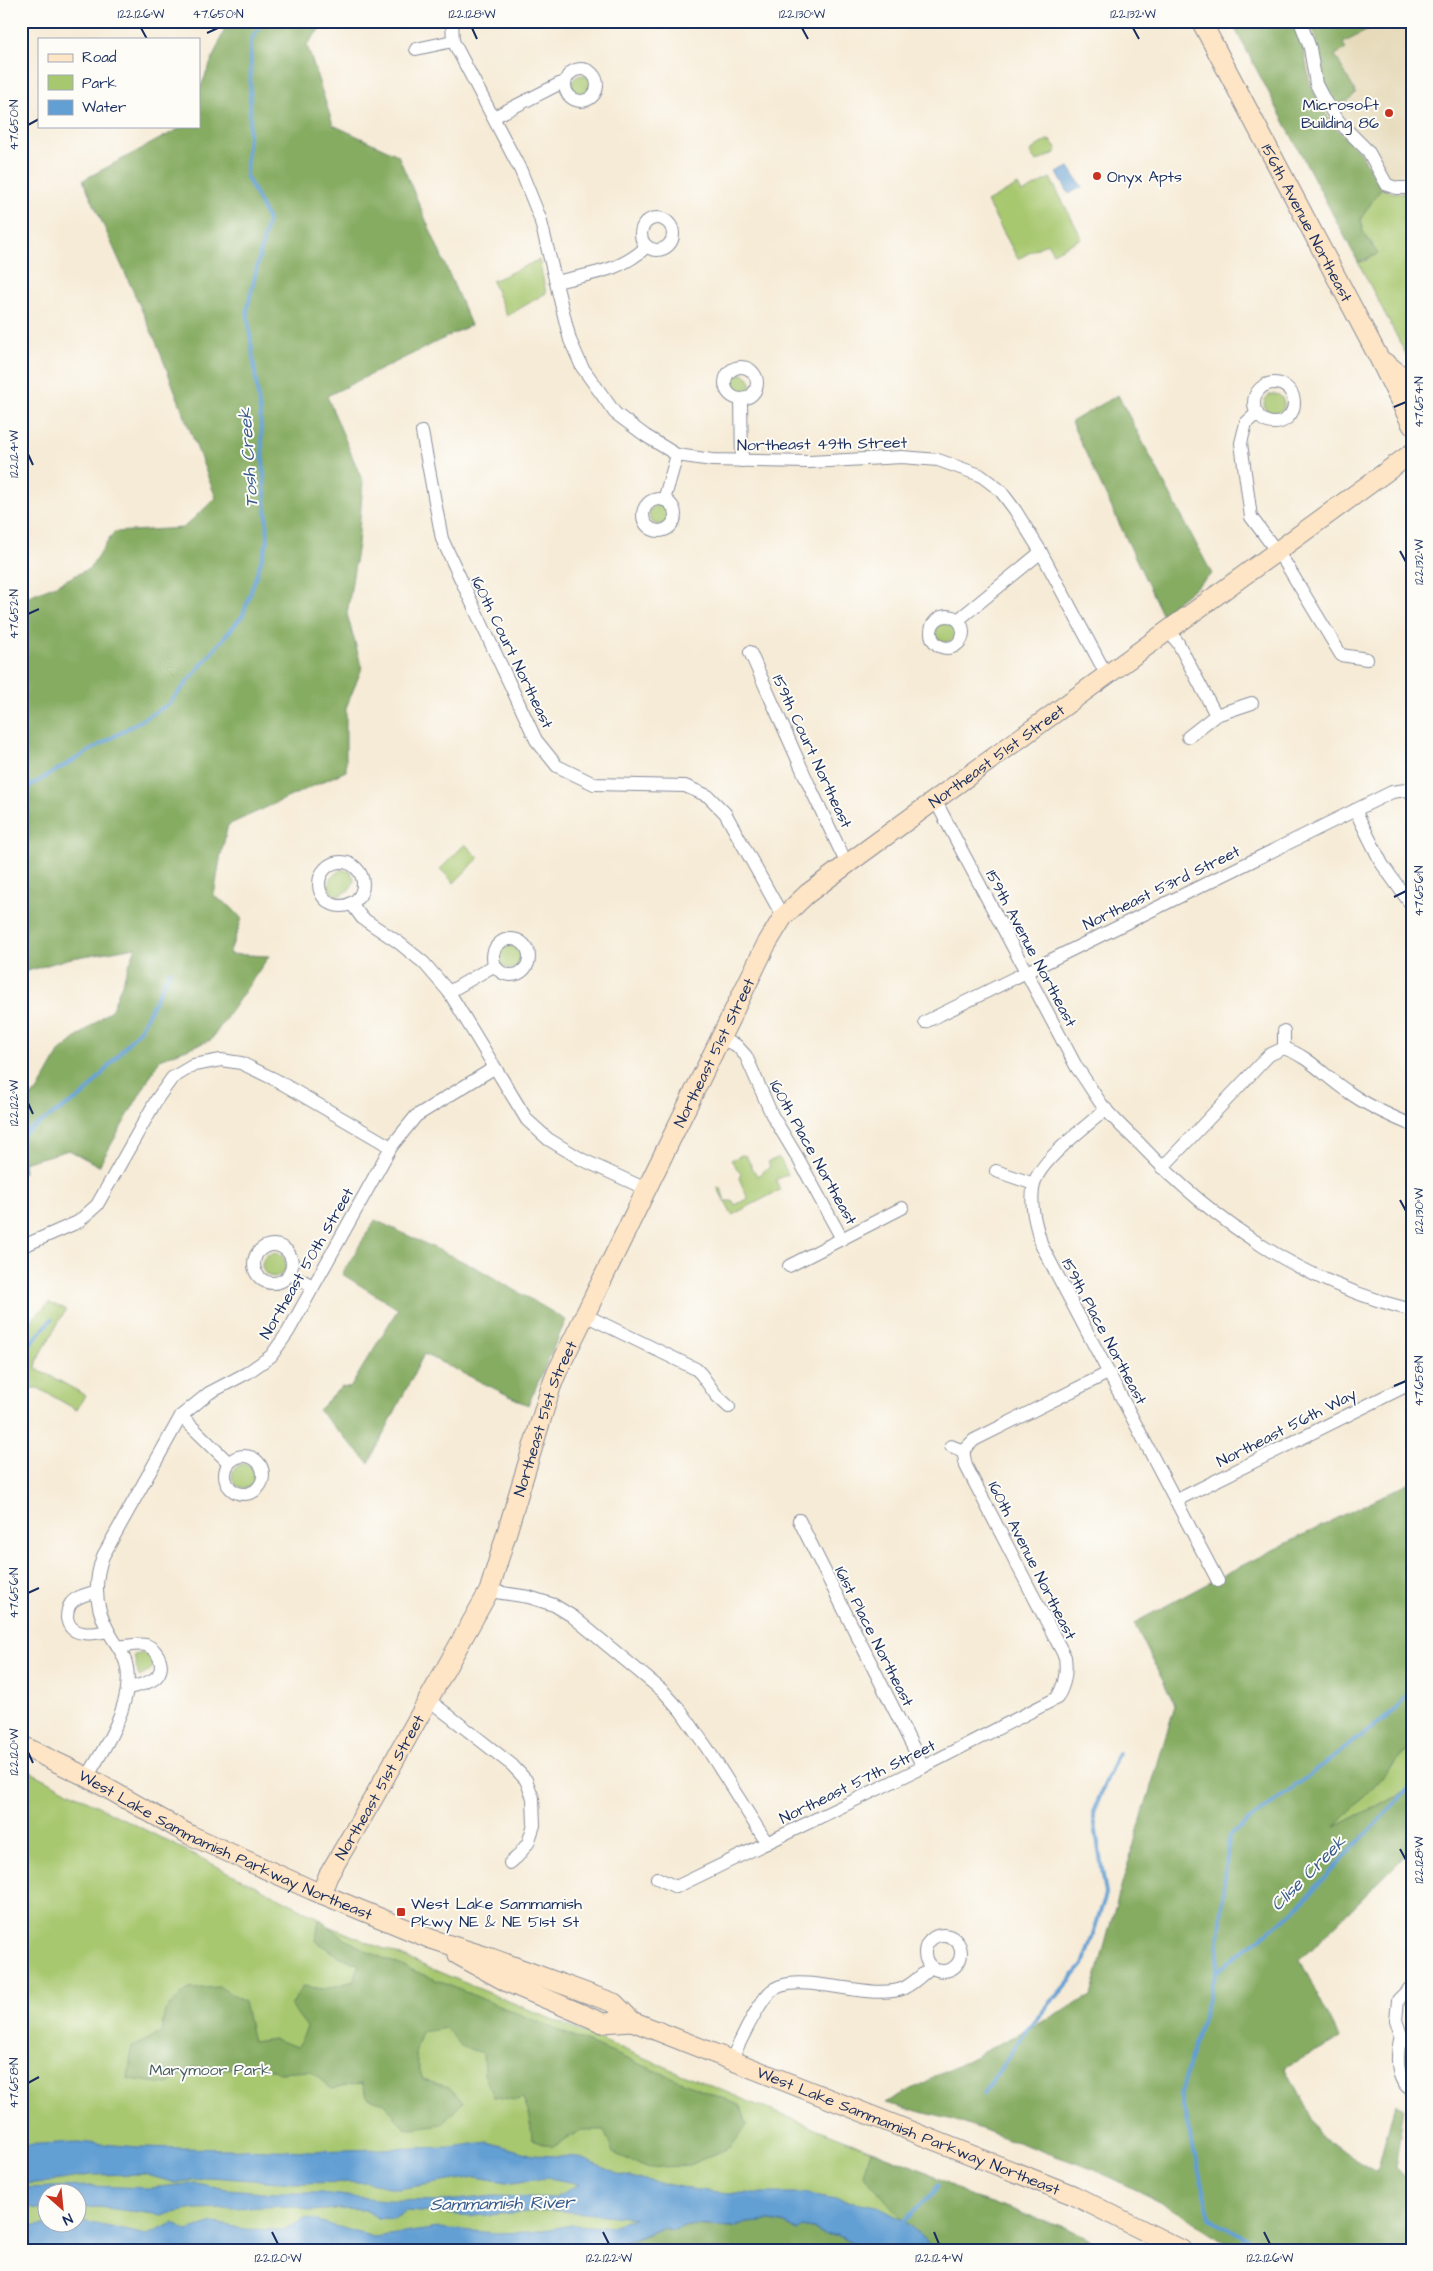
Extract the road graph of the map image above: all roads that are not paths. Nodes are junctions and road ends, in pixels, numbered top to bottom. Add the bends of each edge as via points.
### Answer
1 (452, 21) edge
2 (1201, 21) edge
3 (1300, 21) edge
4 (453, 41) junction
5 (416, 49) dead end
6 (565, 83) dead end
7 (494, 117) junction
8 (1412, 188) edge
9 (646, 247) dead end
10 (557, 282) junction
11 (1379, 358) junction
12 (1412, 384) edge
13 (741, 400) dead end
14 (1257, 413) dead end
15 (1412, 424) edge
16 (422, 432) dead end
17 (1412, 453) edge
18 (677, 455) junction
19 (742, 461) junction
20 (664, 500) dead end
21 (1277, 551) junction
22 (1041, 552) junction
23 (958, 620) dead end
24 (1168, 630) junction
25 (750, 652) dead end
26 (1367, 659) dead end
27 (1106, 674) junction
28 (1252, 703) dead end
29 (1216, 715) junction
30 (1188, 737) dead end
31 (1412, 793) edge
32 (935, 800) junction
33 (1355, 810) junction
34 (850, 862) junction
35 (350, 903) dead end
36 (1412, 906) edge
37 (783, 917) junction
38 (495, 965) dead end
39 (1026, 972) junction
40 (449, 992) junction
41 (926, 1022) dead end
42 (1284, 1031) dead end
43 (720, 1039) junction
44 (1284, 1048) junction
45 (494, 1068) junction
46 (1106, 1109) junction
47 (1412, 1124) edge
48 (390, 1147) junction
49 (1162, 1168) junction
50 (996, 1171) dead end
51 (1034, 1184) junction
52 (646, 1189) junction
53 (902, 1208) dead end
54 (842, 1238) junction
55 (21, 1247) edge
56 (789, 1266) dead end
57 (290, 1274) dead end
58 (313, 1286) junction
59 (1412, 1310) edge
60 (586, 1315) junction
61 (1108, 1373) junction
62 (1412, 1383) edge
63 (730, 1407) dead end
64 (181, 1416) junction
65 (229, 1464) dead end
66 (1175, 1501) junction
67 (799, 1520) dead end
68 (1218, 1581) dead end
69 (96, 1591) junction
70 (489, 1592) junction
71 (108, 1631) junction
72 (119, 1647) junction
73 (1064, 1687) joint
74 (128, 1688) junction
75 (429, 1700) junction
76 (21, 1745) edge
77 (922, 1767) junction
78 (87, 1777) junction
79 (767, 1842) junction
80 (510, 1863) dead end
81 (657, 1878) dead end
82 (321, 1894) junction
83 (931, 1967) dead end
84 (1412, 1986) edge
85 (1400, 2035) junction
86 (1412, 2046) edge
87 (731, 2060) junction
88 (1412, 2090) edge
89 (1182, 2250) edge

1 - 4 street
2 - 11 main road, 156th Avenue Northeast
3 - 8 street via 1310,48 1316,84 1332,113 1368,151 1387,185
4 - 5 street
4 - 7 street
6 - 7 street
7 - 10 street via 540,218
9 - 10 street via 621,266
10 - 18 street via 570,340 594,386 616,413
11 - 12 main road
11 - 15 main road, 156th Avenue Northeast
13 - 19 street
14 - 21 street via 1246,423 1243,432 1244,474 1251,517
16 - 37 street, 160th Court Northeast via 442,539 536,740 557,766 594,784 684,786 708,796 725,813
17 - 21 main road, Northeast 51st Street
18 - 19 street, Northeast 49th Street
18 - 20 street
19 - 22 street, Northeast 49th Street via 810,462 902,457 938,460 980,475 1000,490
21 - 24 main road, Northeast 51st Street
21 - 26 street via 1341,655
22 - 23 street
22 - 27 street, Northeast 49th Street
24 - 27 main road, Northeast 51st Street
24 - 29 street
25 - 34 street, 159th Court Northeast via 809,785 843,856
27 - 32 main road, Northeast 51st Street
28 - 29 street
29 - 30 street
31 - 33 street, Northeast 53rd Street via 1406,790 1392,792
32 - 34 main road, Northeast 51st Street
32 - 39 street, 159th Avenue Northeast
33 - 36 street via 1382,864
33 - 39 street, Northeast 53rd Street
34 - 37 main road, Northeast 51st Street via 807,894
35 - 40 street via 362,918 424,963
37 - 43 main road, Northeast 51st Street
38 - 40 street
39 - 41 street, Northeast 53rd Street
39 - 46 street, 159th Avenue Northeast via 1077,1068
40 - 45 street
42 - 44 street
43 - 52 main road, Northeast 51st Street
43 - 54 street, 160th Place Northeast via 736,1045 746,1056 772,1115
44 - 47 street via 1301,1054 1347,1091
44 - 49 street via 1268,1055
45 - 48 street, Northeast 50th Street via 416,1116
45 - 52 street via 527,1120 548,1139 581,1159
46 - 49 street, 159th Avenue Northeast
46 - 51 street, 159th Place Northeast via 1045,1164
48 - 55 street via 242,1063 221,1060 194,1065 172,1078 157,1099 97,1205 78,1222
48 - 58 street, Northeast 50th Street
49 - 59 street, 159th Avenue Northeast via 1218,1216 1260,1245 1346,1290
50 - 51 street
51 - 61 street, 159th Place Northeast via 1033,1217 1042,1246
52 - 60 main road, Northeast 51st Street
53 - 54 street
54 - 56 street
57 - 58 street
58 - 64 street, Northeast 50th Street via 271,1356 247,1373 209,1392
60 - 63 street via 696,1369
60 - 70 main road, Northeast 51st Street via 551,1387
61 - 66 street, 159th Place Northeast
61 - 73 street, 160th Avenue Northeast via 957,1448 1065,1657
62 - 66 street, Northeast 56th Way
64 - 65 street
64 - 69 street, Northeast 50th Street via 103,1556 97,1573
66 - 68 street, 159th Place Northeast
67 - 77 street, 161st Place Northeast
69 - 71 street, Northeast 50th Street
69 - 71 street via 76,1598 70,1604 67,1620 76,1631 94,1634
70 - 75 main road, Northeast 51st Street
70 - 79 street via 529,1597 554,1605 572,1616 664,1692 707,1748
71 - 72 street, Northeast 50th Street
72 - 74 street, Northeast 50th Street via 127,1666
72 - 74 street via 149,1646 161,1661 159,1674 154,1680
73 - 77 street, Northeast 57th Street via 1057,1698 1046,1705
74 - 78 street, Northeast 50th Street via 124,1707
75 - 80 street via 512,1765 526,1780 533,1798 534,1825 528,1843
75 - 82 main road, Northeast 51st Street via 328,1876
76 - 78 main road, West Lake Sammamish Parkway Northeast
77 - 79 street, Northeast 57th Street
78 - 82 main road, West Lake Sammamish Parkway Northeast via 190,1834
79 - 81 street, Northeast 57th Street via 676,1886
82 - 87 main road, West Lake Sammamish Parkway Northeast via 432,1939 485,1971 603,2023 632,2021
83 - 87 street via 904,1988 886,1992 814,1984 776,1988 764,2000
84 - 85 street via 1398,2000 1396,2020
85 - 86 street
85 - 88 street via 1397,2053 1401,2079
87 - 89 main road, West Lake Sammamish Parkway Northeast via 1073,2194

